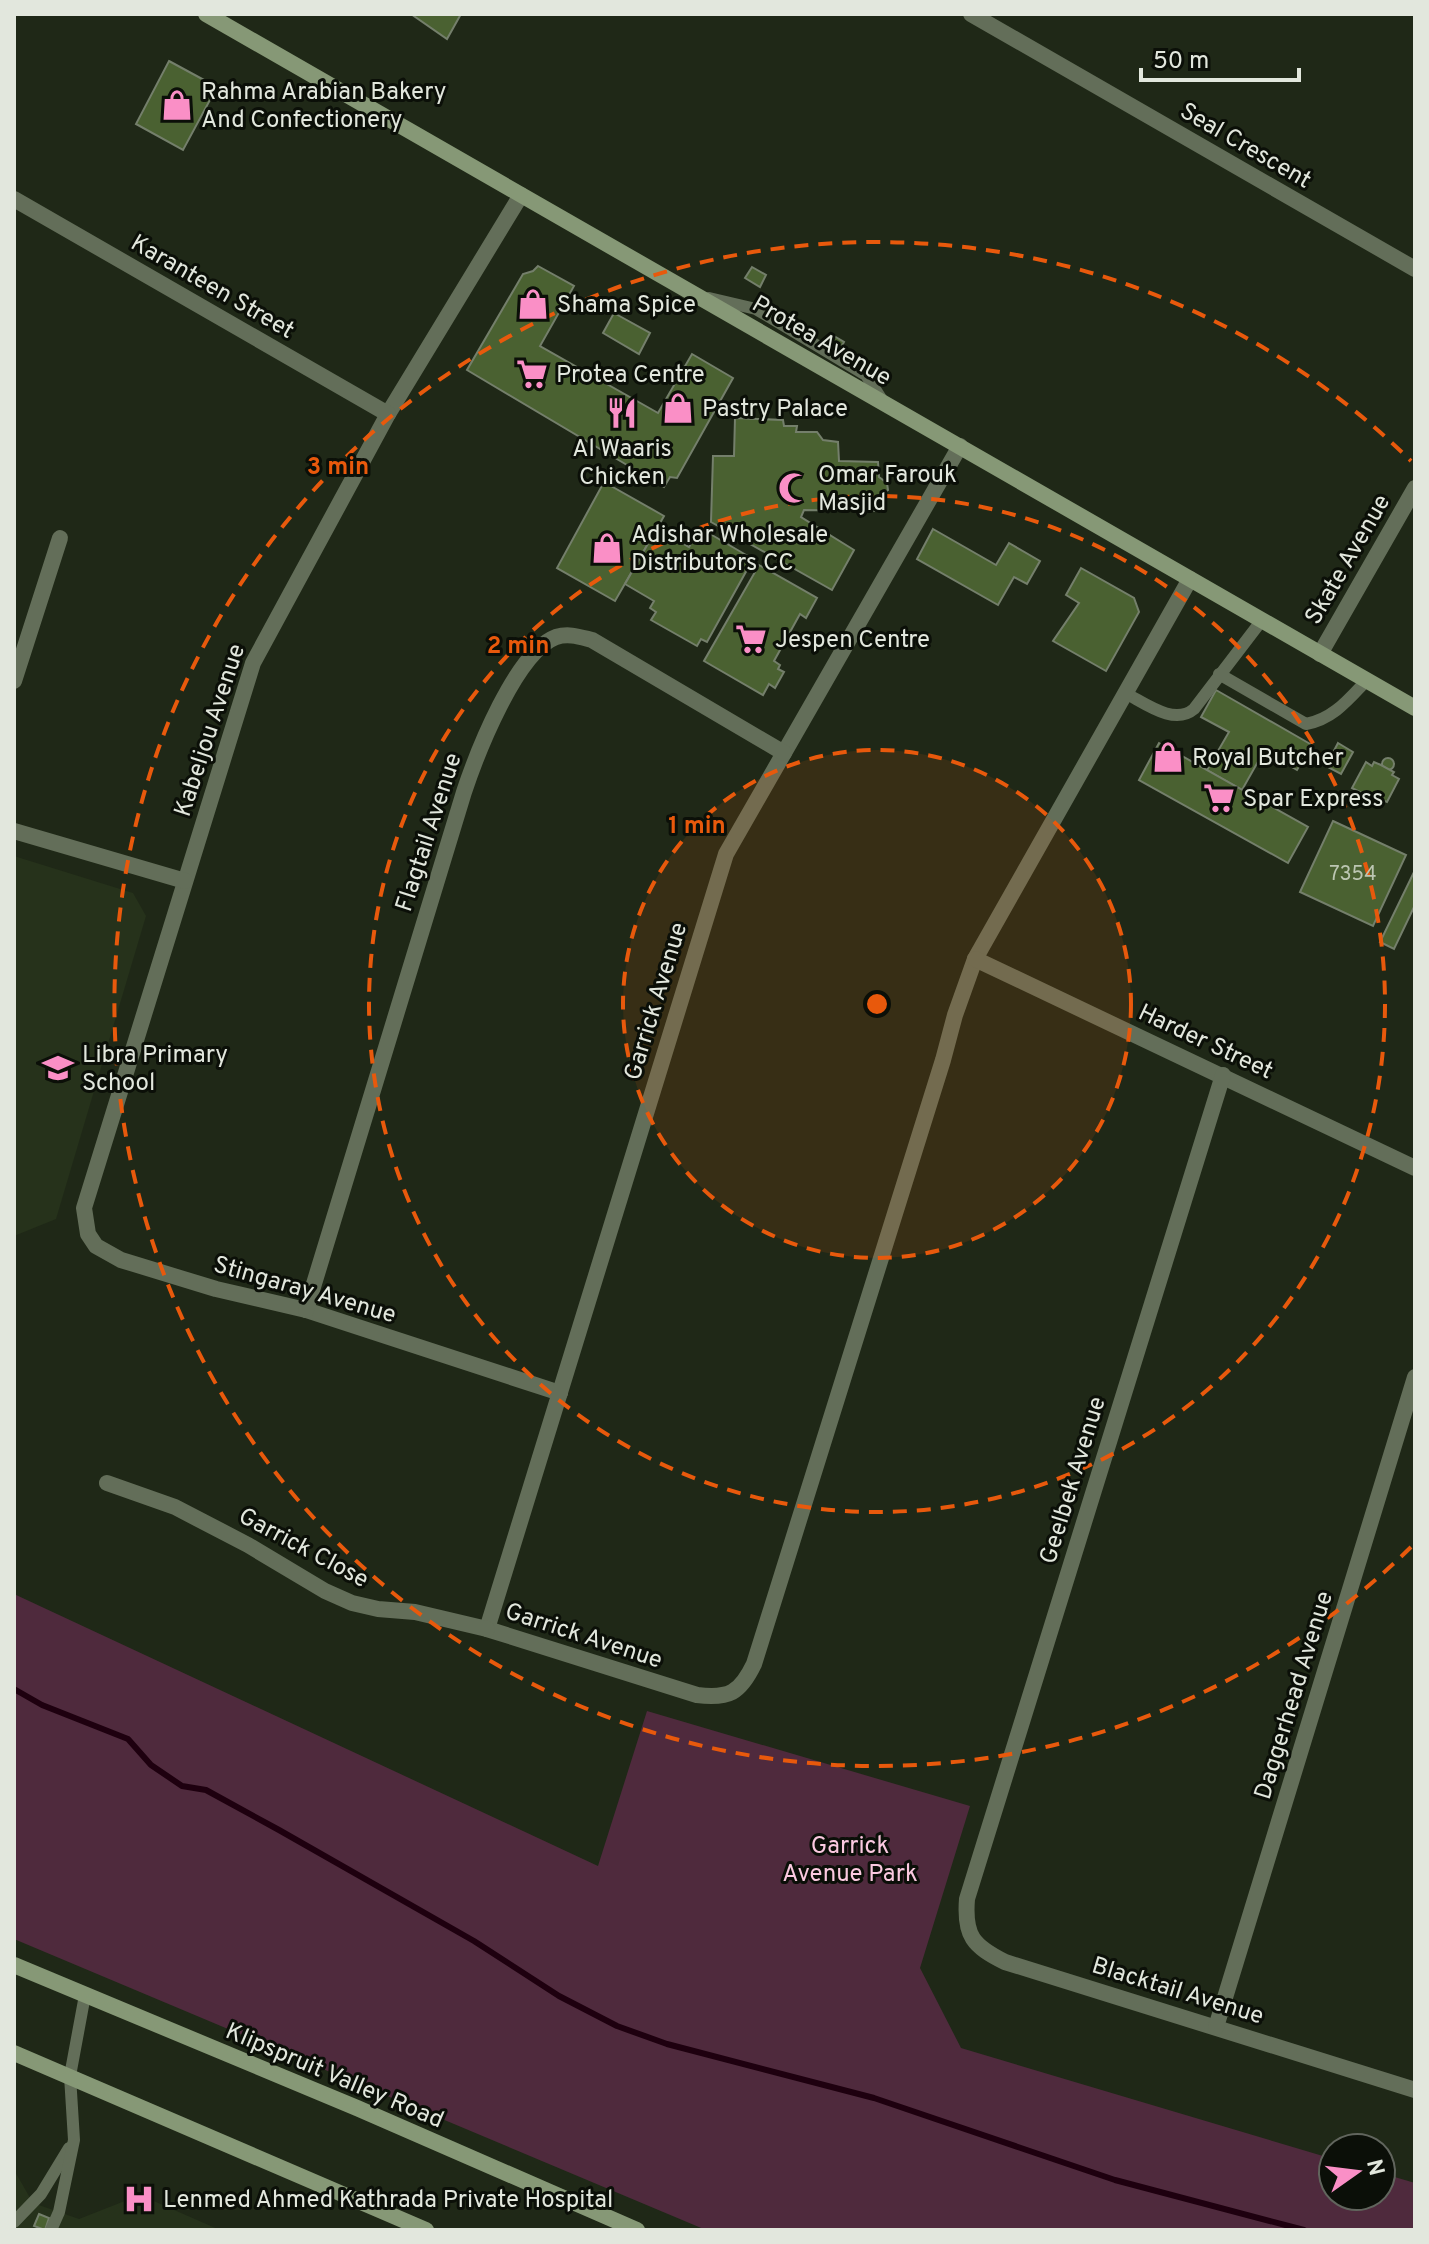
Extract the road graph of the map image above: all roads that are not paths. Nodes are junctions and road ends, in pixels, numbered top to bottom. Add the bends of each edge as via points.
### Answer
1 (206, 14) edge
2 (971, 14) edge
3 (521, 195) junction
4 (14, 199) edge
5 (1415, 269) edge
6 (388, 414) junction
7 (960, 446) junction
8 (1415, 488) edge
9 (60, 538) dead end
10 (1190, 579) junction
11 (1262, 620) junction
12 (1320, 654) junction
13 (1219, 674) junction
14 (1367, 680) junction
15 (14, 681) edge
16 (1125, 693) junction
17 (1415, 708) edge
18 (784, 753) junction
19 (14, 831) edge
20 (185, 881) junction
21 (975, 959) junction
22 (1223, 1075) junction
23 (1415, 1168) edge
24 (89, 1189) joint
25 (306, 1310) junction
26 (1415, 1377) edge
27 (560, 1393) junction
28 (107, 1483) dead end
29 (487, 1629) junction
30 (967, 1899) joint
31 (14, 1965) edge
32 (85, 1995) junction
33 (1216, 2027) junction
34 (14, 2053) edge
35 (70, 2076) junction
36 (1415, 2090) edge
37 (74, 2140) junction
38 (14, 2222) edge
39 (51, 2230) edge
40 (426, 2230) edge
41 (637, 2230) edge

1 - 3 street, Protea Avenue
2 - 5 street, Seal Crescent
3 - 6 street, Kabeljou Avenue
3 - 7 street, Protea Avenue
4 - 6 street, Karanteen Street
6 - 20 street, Kabeljou Avenue via 253,663
7 - 10 street, Protea Avenue
7 - 18 street, Garrick Avenue
8 - 12 street, Skate Avenue
9 - 15 street
10 - 11 street, Protea Avenue
10 - 16 street, Garrick Avenue
11 - 12 street, Protea Avenue
11 - 13 lane
12 - 14 street, Protea Avenue
13 - 14 lane via 1306,724 1334,714
13 - 16 lane via 1186,716 1174,717
14 - 17 street, Protea Avenue
16 - 21 street, Garrick Avenue
18 - 25 street, Flagtail Avenue via 592,640 565,635 535,651 488,730 464,792
18 - 27 street, Garrick Avenue via 721,869
19 - 20 street
20 - 24 street, Kabeljou Avenue
21 - 22 street, Harder Street
21 - 29 street, Garrick Avenue via 745,1683 725,1695 697,1695
22 - 23 street, Harder Street
22 - 30 street, Geelbek Avenue
24 - 25 street, Stingaray Avenue via 85,1222 104,1253 216,1289
25 - 27 street, Stingaray Avenue
26 - 33 street, Daggerhead Avenue
27 - 29 street, Garrick Avenue
28 - 29 street, Garrick Close via 175,1507 352,1603
30 - 33 street, Blacktail Avenue via 970,1935 1005,1962
31 - 32 street, Klipspruit Valley Road
32 - 35 lane
32 - 41 street, Klipspruit Valley Road
33 - 36 street, Blacktail Avenue
34 - 35 street
35 - 37 lane
35 - 40 street
37 - 38 lane via 41,2194
37 - 39 lane

